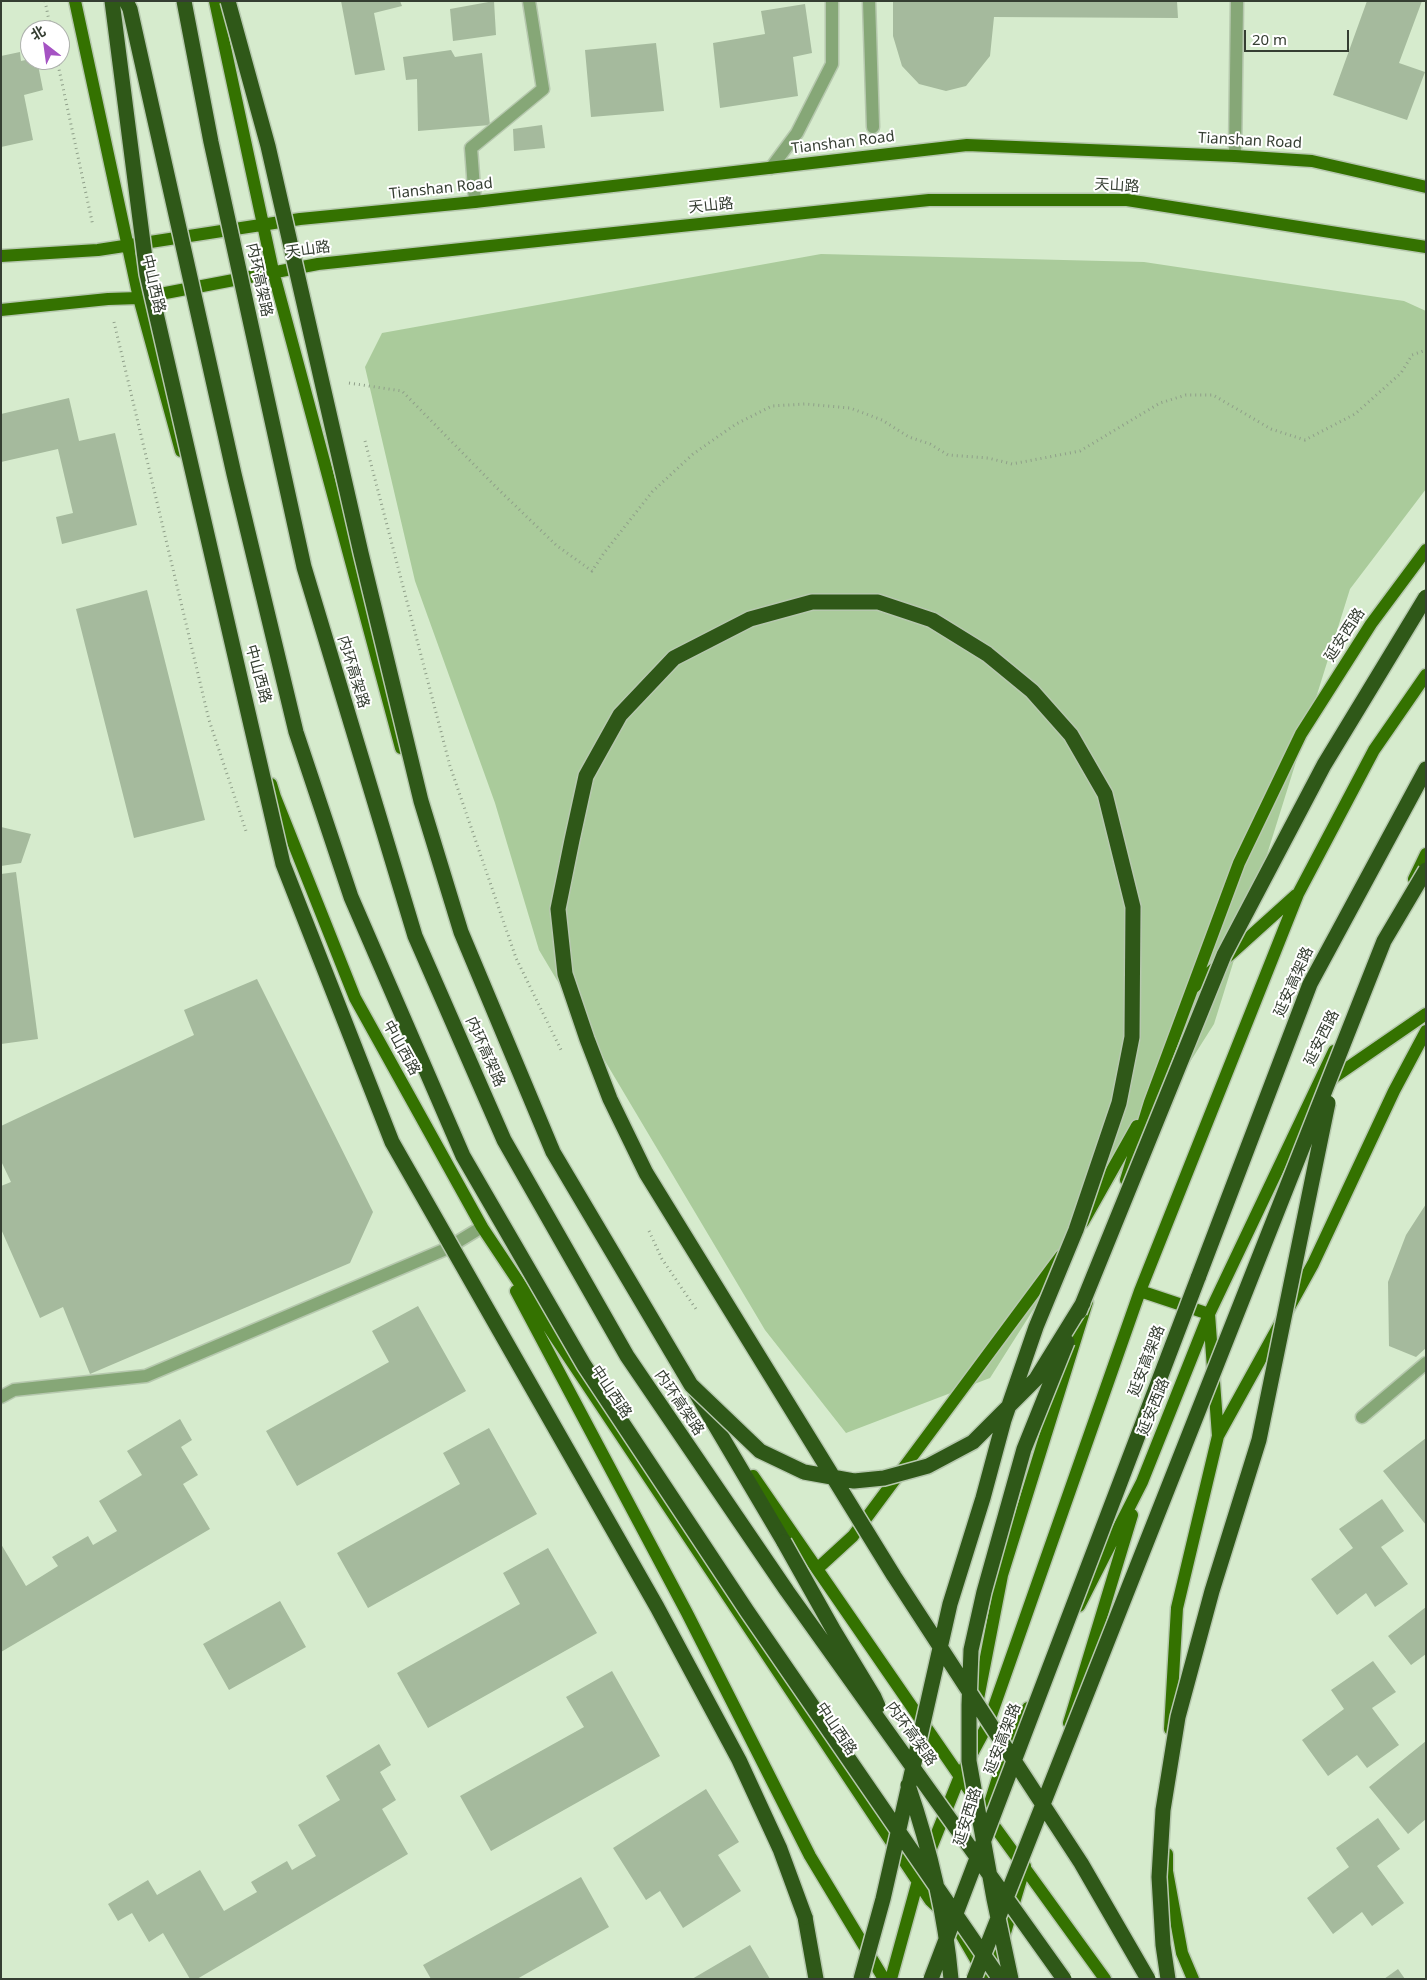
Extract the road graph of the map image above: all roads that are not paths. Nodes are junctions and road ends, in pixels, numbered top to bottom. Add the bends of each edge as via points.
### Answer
1 (75, 1) edge
2 (112, 1) edge
3 (126, 1) edge
4 (184, 1) edge
5 (215, 1) edge
6 (228, 1) edge
7 (528, 1) edge
8 (832, 1) edge
9 (869, 1) edge
10 (1237, 1) edge
11 (873, 127) dead end
12 (1235, 156) junction
13 (770, 168) junction
14 (1426, 187) edge
15 (475, 202) junction
16 (263, 226) junction
17 (128, 244) junction
18 (1426, 247) edge
19 (1, 256) edge
20 (272, 272) junction
21 (139, 298) junction
22 (1, 310) edge
23 (1426, 550) edge
24 (1426, 597) edge
25 (1426, 675) edge
26 (1426, 769) edge
27 (1426, 854) edge
28 (1426, 870) edge
29 (1298, 894) junction
30 (1192, 989) junction
31 (1426, 1014) edge
32 (1426, 1031) edge
33 (1336, 1064) junction
34 (1315, 1090) junction
35 (1150, 1102) junction
36 (482, 1228) junction
37 (1140, 1292) junction
38 (1083, 1303) junction
39 (1209, 1314) junction
40 (1426, 1363) edge
41 (691, 1385) junction
42 (1, 1397) edge
43 (1362, 1416) dead end
44 (1218, 1436) junction
45 (1142, 1482) junction
46 (817, 1570) junction
47 (960, 1776) junction
48 (986, 1815) junction
49 (1025, 1867) junction
50 (918, 1881) junction
51 (954, 1922) junction
52 (816, 1979) edge
53 (861, 1979) edge
54 (884, 1979) edge
55 (891, 1979) edge
56 (932, 1979) edge
57 (951, 1979) edge
58 (974, 1979) edge
59 (989, 1979) edge
60 (1000, 1979) edge
61 (1011, 1979) edge
62 (1064, 1979) edge
63 (1105, 1979) edge
64 (1148, 1979) edge
65 (1168, 1979) edge
66 (1193, 1979) edge

1 - 17 main road, 中山西路
2 - 52 highway, bridge via 147,274 283,864 392,1142 657,1607 739,1760 780,1849 805,1917
3 - 60 highway, bridge via 296,732 351,898 463,1156 584,1365 747,1611
4 - 62 highway, 内环高架路, bridge via 211,142 304,567 415,936 504,1140 627,1356 787,1591
5 - 16 main road
6 - 41 highway, bridge via 268,146 421,801 461,932 552,1152
7 - 15 street via 543,89 471,148
8 - 13 street via 832,64 797,133
9 - 11 street
10 - 12 street
12 - 13 main road, Tianshan Road via 967,145
12 - 14 main road, Tianshan Road via 1312,161
13 - 15 main road, Tianshan Road
15 - 16 main road, Tianshan Road via 300,219
16 - 17 main road, Tianshan Road
16 - 20 main road
17 - 19 main road via 98,250
17 - 21 main road, 中山西路
18 - 20 main road, 天山路 via 1127,200 929,200 318,264
20 - 21 main road, 天山路
20 - 46 main road via 412,788 476,974 557,1152 723,1434
21 - 22 main road, 天山路
21 - 36 main road, 中山西路 via 275,797 355,998
23 - 30 main road, 延安西路 via 1371,624 1301,734 1239,863
24 - 38 highway, bridge via 1324,765 1224,955
25 - 29 main road, 延安西路 via 1374,750
26 - 56 highway, 延安高架路, bridge via 1310,984
27 - 34 main road, 延安西路
28 - 33 highway, bridge via 1384,940
29 - 30 main road, 延安西路
29 - 37 main road, 延安西路
30 - 35 main road, 延安西路
31 - 34 main road
32 - 44 main road via 1394,1091 1313,1264
33 - 58 highway, bridge
33 - 65 highway, bridge via 1259,1440 1212,1591 1178,1717 1163,1810 1159,1877 1162,1945
34 - 39 main road, 延安西路
35 - 46 main road via 1075,1238 853,1536
35 - 47 main road, 延安西路 via 1002,1575 977,1707
36 - 42 street via 446,1249 146,1376 14,1390
36 - 50 main road, 中山西路
36 - 54 main road via 686,1613 810,1856
37 - 39 main road
37 - 47 main road, 延安西路 via 988,1724
38 - 41 highway, bridge via 1036,1379 973,1442 928,1466 884,1478 854,1481 804,1472 760,1451
38 - 61 highway, bridge via 1024,1449 986,1582 972,1650 969,1761
39 - 44 main road
39 - 45 main road, 延安西路
40 - 43 street
41 - 57 highway, bridge via 874,1696 924,1831 940,1897
44 - 66 main road via 1178,1608 1166,1800 1167,1871 1182,1953
45 - 48 main road, 延安西路 via 1007,1750
45 - 49 main road
46 - 47 main road
47 - 48 main road
47 - 50 main road, 延安西路
48 - 49 main road
48 - 51 main road, 延安西路
49 - 59 main road
49 - 63 main road
50 - 51 main road, 中山西路 via 930,1900
50 - 55 main road, 延安西路
51 - 56 main road, 延安西路
51 - 59 main road, 中山西路
53 - 64 highway, bridge via 885,1889 940,1652 942,1642 948,1613 950,1604 1004,1420 1036,1327 1076,1230 1119,1103 1132,1037 1133,907 1105,794 1071,734 1032,691 987,654 932,620 878,602 812,602 750,619 674,658 620,715 586,776 572,840 558,910 565,974 610,1099 646,1173 894,1576 936,1642 942,1650 1006,1749 1028,1781 1081,1863

